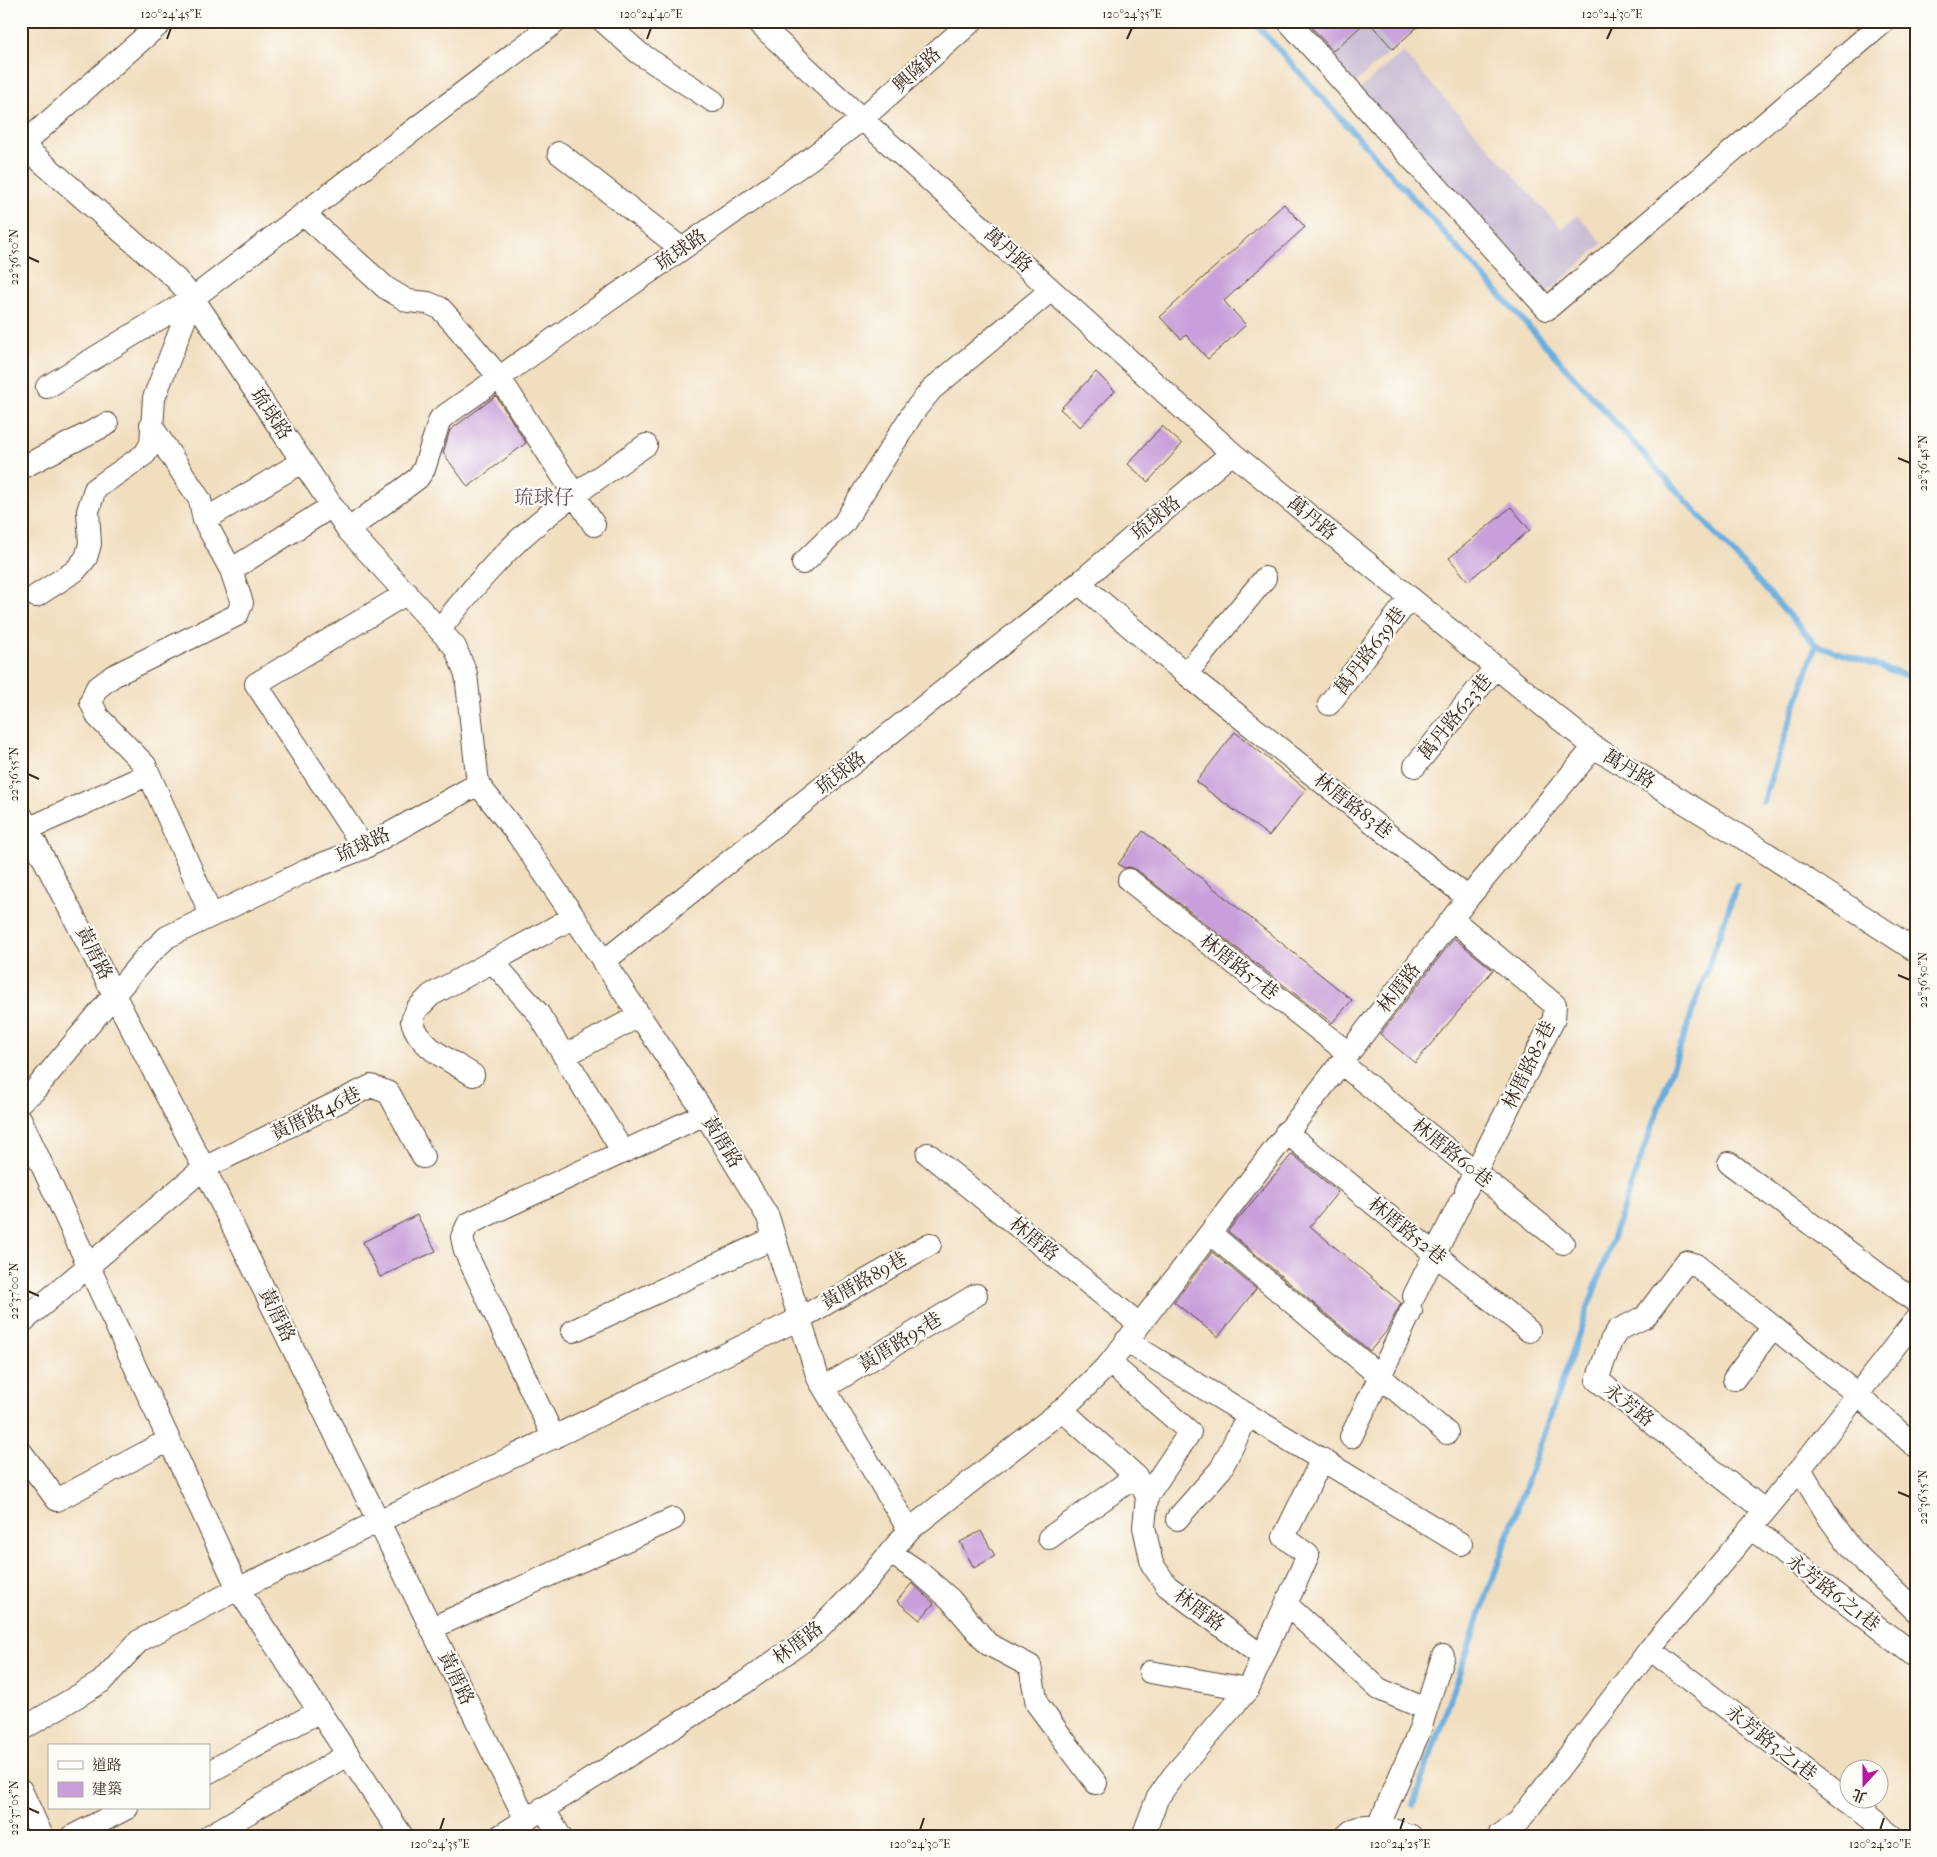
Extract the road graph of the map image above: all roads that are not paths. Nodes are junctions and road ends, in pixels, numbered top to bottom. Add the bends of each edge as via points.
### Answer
1 (162, 21) edge
2 (557, 21) edge
3 (603, 21) edge
4 (756, 21) edge
5 (972, 21) edge
6 (1288, 21) edge
7 (1885, 21) edge
8 (713, 101) dead end
9 (862, 120) junction
10 (22, 145) edge
11 (559, 153) dead end
12 (304, 214) junction
13 (682, 249) junction
14 (1052, 290) junction
15 (193, 298) junction
16 (499, 378) junction
17 (47, 387) dead end
18 (107, 424) dead end
19 (151, 425) junction
20 (646, 445) dead end
21 (1232, 453) junction
22 (302, 462) junction
23 (21, 468) edge
24 (575, 494) junction
25 (332, 506) junction
26 (204, 520) junction
27 (594, 525) dead end
28 (348, 530) junction
29 (803, 563) dead end
30 (231, 570) junction
31 (1265, 578) dead end
32 (1079, 584) junction
33 (407, 593) junction
34 (36, 596) dead end
35 (1410, 598) junction
36 (440, 629) junction
37 (1496, 667) junction
38 (1186, 674) junction
39 (1329, 704) dead end
40 (1594, 747) junction
41 (1414, 766) dead end
42 (149, 774) junction
43 (478, 784) junction
44 (26, 821) edge
45 (364, 848) junction
46 (1129, 880) dead end
47 (1468, 898) junction
48 (211, 915) junction
49 (574, 917) junction
50 (1452, 919) junction
51 (1916, 951) edge
52 (492, 961) junction
53 (603, 962) junction
54 (115, 994) junction
55 (639, 1016) junction
56 (564, 1056) junction
57 (1345, 1058) junction
58 (473, 1075) dead end
59 (25, 1092) edge
60 (705, 1114) junction
61 (21, 1120) edge
62 (1286, 1132) junction
63 (623, 1152) junction
64 (928, 1154) dead end
65 (423, 1157) dead end
66 (1729, 1163) dead end
67 (204, 1168) junction
68 (1468, 1188) junction
69 (1210, 1233) junction
70 (774, 1238) junction
71 (1563, 1243) dead end
72 (930, 1244) dead end
73 (1435, 1254) junction
74 (89, 1264) junction
75 (976, 1295) dead end
76 (1916, 1302) edge
77 (799, 1319) junction
78 (1916, 1319) edge
79 (21, 1323) edge
80 (1773, 1327) junction
81 (572, 1331) dead end
82 (1529, 1331) dead end
83 (1133, 1333) junction
84 (1110, 1363) junction
85 (1380, 1376) junction
86 (1734, 1379) dead end
87 (824, 1388) junction
88 (1858, 1395) junction
89 (1062, 1410) junction
90 (1248, 1415) junction
91 (1447, 1433) dead end
92 (1351, 1437) dead end
93 (554, 1438) junction
94 (169, 1440) junction
95 (1916, 1447) edge
96 (21, 1452) edge
97 (1322, 1460) junction
98 (1800, 1469) junction
99 (1136, 1476) junction
100 (1147, 1496) junction
101 (1764, 1510) junction
102 (673, 1519) dead end
103 (1177, 1519) dead end
104 (380, 1522) junction
105 (1751, 1528) junction
106 (909, 1530) junction
107 (1049, 1538) dead end
108 (1461, 1544) dead end
109 (891, 1553) junction
110 (238, 1590) junction
111 (1287, 1605) junction
112 (1916, 1611) edge
113 (432, 1628) junction
114 (1650, 1649) junction
115 (1262, 1656) junction
116 (1443, 1656) dead end
117 (1916, 1657) edge
118 (1150, 1672) dead end
119 (1248, 1689) junction
120 (1426, 1709) junction
121 (318, 1712) junction
122 (21, 1730) edge
123 (347, 1755) junction
124 (210, 1771) edge
125 (1096, 1783) dead end
126 (22, 1794) edge
127 (123, 1810) edge
128 (534, 1813) junction
129 (1378, 1825) junction
130 (42, 1836) edge
131 (73, 1836) edge
132 (209, 1836) edge
133 (402, 1836) edge
134 (500, 1836) edge
135 (560, 1836) edge
136 (1143, 1836) edge
137 (1346, 1836) edge
138 (1411, 1836) edge
139 (1499, 1836) edge
140 (1893, 1836) edge

1 - 10 street, 琉球路
2 - 12 street
3 - 8 street via 639,53
4 - 9 street, 萬丹路
5 - 9 street, 興隆路
6 - 7 street via 1547,309
9 - 13 street, 琉球路
9 - 14 street, 萬丹路
10 - 15 street, 琉球路 via 176,279
11 - 13 street
12 - 15 street
12 - 16 street via 386,288 408,301 440,308
13 - 16 street, 琉球路
14 - 21 street, 萬丹路
14 - 29 street via 932,389 914,411 849,516
15 - 17 street
15 - 19 street via 154,398
15 - 22 street, 琉球路
16 - 24 street
16 - 28 street, 琉球路 via 440,419 418,478
18 - 23 street
19 - 26 street via 200,500
19 - 34 street via 151,444 145,454 95,490 88,511 90,544 86,558 75,571
20 - 24 street
21 - 32 street, 琉球路
21 - 35 street, 萬丹路
22 - 25 street, 琉球路
22 - 26 street
24 - 27 street
24 - 36 street via 521,538 476,583
25 - 28 street, 琉球路
25 - 30 street
26 - 30 street
28 - 33 street, 琉球路
30 - 42 street via 242,603 237,615 114,676 96,689 91,702 98,717 145,765
31 - 38 street
32 - 38 street
32 - 53 street, 琉球路
33 - 36 street, 琉球路
33 - 45 street via 256,684
35 - 37 street, 萬丹路
35 - 39 street, 萬丹路639巷
36 - 43 street, 琉球路 via 455,647 466,674
37 - 40 street, 萬丹路
37 - 41 street, 萬丹路623巷
38 - 47 street, 林厝路83巷
40 - 47 street, 林厝路
40 - 51 street, 萬丹路 via 1746,840
42 - 44 street
42 - 48 street
43 - 45 street, 琉球路
43 - 49 street, 黃厝路 via 518,835
44 - 54 street, 黃厝路
45 - 48 street, 琉球路 via 312,868
46 - 57 street, 林厝路57巷
47 - 50 street, 林厝路
48 - 54 street, 琉球路 via 167,937
49 - 52 street
49 - 53 street, 黃厝路
50 - 57 street, 林厝路
50 - 68 street, 林厝路82巷 via 1555,1005 1554,1019
52 - 56 street via 538,1013
52 - 58 street via 431,996 417,1010 412,1021 424,1044
53 - 55 street, 黃厝路
54 - 59 street, 琉球路
54 - 67 street, 黃厝路
55 - 56 street
55 - 60 street, 黃厝路
56 - 63 street
57 - 62 street, 林厝路
57 - 68 street, 林厝路60巷
60 - 63 street
60 - 70 street, 黃厝路 via 768,1217
61 - 74 street
62 - 69 street, 林厝路
62 - 73 street, 林厝路52巷
63 - 93 street via 468,1224 462,1237 465,1250
64 - 83 street, 林厝路
65 - 67 street, 黃厝路46巷 via 389,1093 371,1086
66 - 76 street
67 - 74 street, 黃厝路46巷
67 - 104 street, 黃厝路
68 - 71 street, 林厝路60巷
68 - 73 street
69 - 83 street, 林厝路
69 - 85 street
70 - 77 street, 黃厝路
70 - 81 street
72 - 77 street, 黃厝路89巷
73 - 82 street, 林厝路52巷
73 - 85 street
74 - 79 street, 黃厝路46巷
74 - 94 street
75 - 87 street, 黃厝路95巷
77 - 87 street, 黃厝路
77 - 93 street, 黃厝路89巷
78 - 88 street
80 - 86 street
80 - 88 street, 永芳路
80 - 101 street, 永芳路 via 1696,1265 1686,1262 1644,1317 1618,1330 1597,1380
83 - 84 street, 林厝路
83 - 90 street, 林厝路
84 - 89 street, 林厝路
84 - 100 street via 1190,1432
85 - 91 street
85 - 92 street
87 - 106 street, 黃厝路
88 - 95 street, 永芳路
88 - 98 street
89 - 99 street
89 - 106 street, 林厝路
90 - 97 street, 林厝路
90 - 103 street via 1221,1470
93 - 104 street, 黃厝路89巷
94 - 96 street via 57,1500
94 - 110 street
97 - 108 street, 林厝路
97 - 111 street via 1284,1537 1308,1555
98 - 101 street
98 - 112 street via 1853,1551
99 - 100 street
99 - 107 street
100 - 115 street, 林厝路 via 1144,1527 1152,1564 1167,1586
101 - 105 street
102 - 113 street
104 - 110 street, 黃厝路89巷
104 - 113 street, 黃厝路
105 - 114 street
105 - 117 street, 永芳路6之1巷
106 - 109 street, 林厝路
109 - 125 street via 950,1599 988,1644 1030,1666 1037,1704
109 - 128 street, 林厝路 via 817,1632 744,1683
110 - 121 street
110 - 122 street, 黃厝路89巷 via 139,1641 101,1682
111 - 115 street
111 - 120 street via 1380,1689
113 - 128 street, 黃厝路
114 - 139 street via 1519,1821
114 - 140 street, 永芳路3之1巷
115 - 119 street
116 - 120 street
118 - 119 street
119 - 136 street via 1173,1776 1158,1799
120 - 129 street via 1396,1789
121 - 123 street
121 - 124 street
123 - 132 street
123 - 133 street
126 - 130 street
127 - 131 street
128 - 134 street, 林厝路
128 - 135 street, 黃厝路
129 - 137 street via 1360,1825
129 - 138 street

